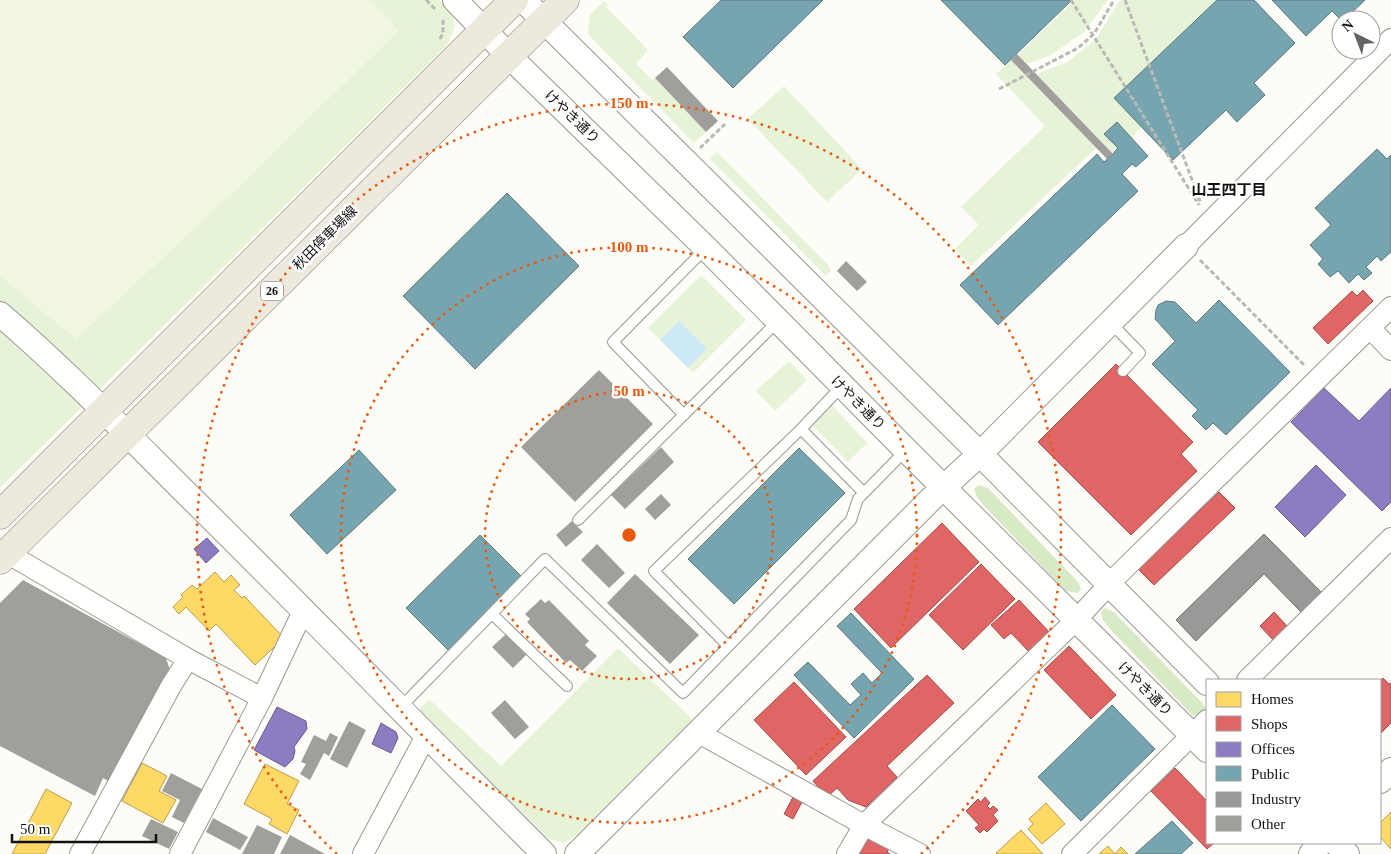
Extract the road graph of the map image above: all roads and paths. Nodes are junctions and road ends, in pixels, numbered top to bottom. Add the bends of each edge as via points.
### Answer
1 (455, 0) edge
2 (514, 0) edge
3 (523, 0) edge
4 (565, 0) edge
5 (1071, 0) edge
6 (1114, 0) edge
7 (1125, 0) edge
8 (544, 21) junction
9 (485, 30) junction
10 (1391, 39) edge
11 (509, 56) junction
12 (999, 89) dead end
13 (725, 124) dead end
14 (698, 150) dead end
15 (1186, 246) junction
16 (706, 248) junction
17 (1391, 307) edge
18 (0, 314) edge
19 (778, 321) junction
20 (1110, 322) junction
21 (1370, 328) junction
22 (1391, 350) edge
23 (1123, 371) dead end
24 (1317, 378) junction
25 (842, 386) junction
26 (104, 410) junction
27 (684, 415) junction
28 (801, 429) junction
29 (128, 434) junction
30 (906, 450) junction
31 (980, 454) junction
32 (944, 487) junction
33 (864, 493) junction
34 (0, 515) edge
35 (578, 520) dead end
36 (1391, 538) edge
37 (4, 557) edge
38 (1110, 584) junction
39 (304, 610) junction
40 (492, 614) junction
41 (1076, 620) junction
42 (728, 646) junction
43 (188, 659) junction
44 (1248, 679) edge
45 (1206, 682) edge
46 (567, 686) dead end
47 (262, 698) junction
48 (400, 709) junction
49 (699, 733) junction
50 (1202, 735) edge
51 (426, 736) junction
52 (1391, 770) edge
53 (1381, 780) edge
54 (864, 825) junction
55 (1320, 844) edge
56 (1337, 844) edge
57 (80, 854) edge
58 (180, 854) edge
59 (364, 854) edge
60 (544, 854) edge
61 (577, 854) edge
62 (847, 854) edge
63 (920, 854) edge
64 (1072, 854) edge
65 (1311, 854) edge
66 (1347, 854) edge

1 - 9 street
2 - 9 main road, 26
3 - 8 street
4 - 8 main road, 秋田停車場線 / 26
5 - 7 path via 1200,205
6 - 12 path via 1094,34 1078,48
8 - 11 main road, 秋田停車場線 / 26
8 - 31 street
9 - 11 street, けやき通り
9 - 26 main road, 26
10 - 15 street
11 - 16 street, けやき通り
11 - 29 main road, 秋田停車場線 / 26
13 - 14 path
15 - 20 street
15 - 24 path
16 - 19 street, けやき通り
16 - 27 lane via 613,342
17 - 21 street
18 - 26 street
19 - 25 street, けやき通り
19 - 27 lane
20 - 23 lane via 1140,353
20 - 31 street
21 - 22 street
21 - 24 street
24 - 38 street
25 - 28 lane
25 - 30 street, けやき通り
26 - 29 street
26 - 34 main road, 26
27 - 35 lane
28 - 33 lane
28 - 42 lane via 654,571
29 - 37 main road, 秋田停車場線 / 26
29 - 39 street
30 - 32 street, けやき通り
30 - 33 lane
31 - 32 street
31 - 38 street
32 - 41 street, けやき通り
32 - 49 street
33 - 42 lane via 858,499 851,520
36 - 44 street
37 - 43 street
38 - 41 street
38 - 45 street
39 - 47 street
39 - 48 street
40 - 42 lane via 545,560 682,693
40 - 46 lane
40 - 48 lane
41 - 50 street, けやき通り
41 - 54 street
43 - 47 street
43 - 57 street
47 - 58 street
48 - 51 street
49 - 54 street
49 - 61 street
50 - 64 street
51 - 59 street
51 - 60 street
52 - 53 street
54 - 62 street
54 - 63 street
55 - 65 street
56 - 66 street

